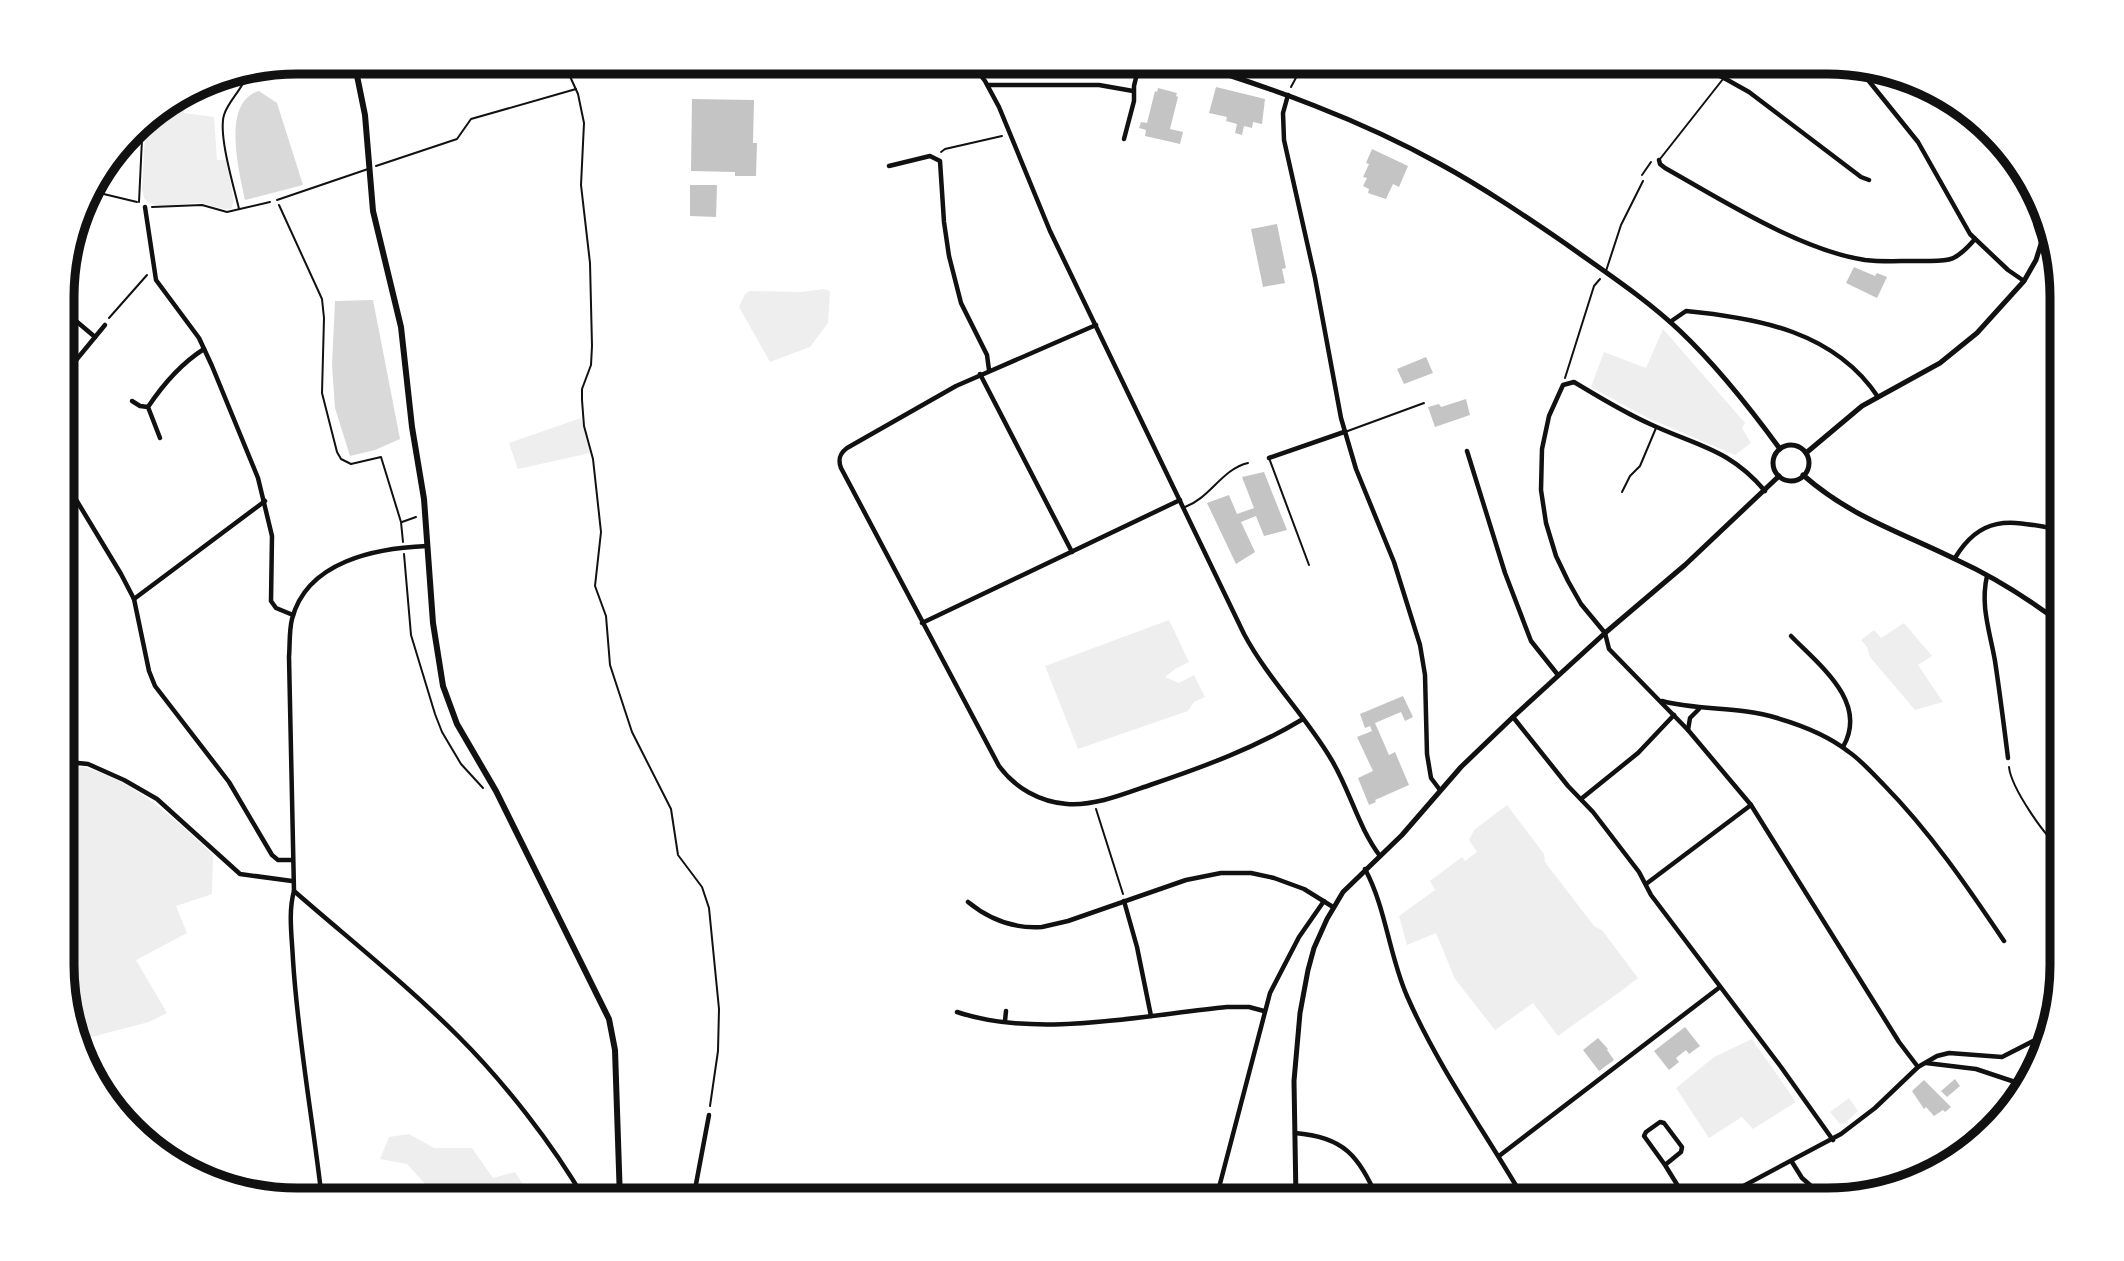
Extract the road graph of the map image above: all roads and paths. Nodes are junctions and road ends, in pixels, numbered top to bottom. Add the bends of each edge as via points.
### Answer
1 (357, 74) edge
2 (569, 74) edge
3 (980, 74) edge
4 (1137, 74) edge
5 (1224, 74) edge
6 (1298, 74) edge
7 (1715, 74) edge
8 (1726, 74) edge
9 (1866, 77) edge
10 (1724, 78) junction
11 (245, 80) edge
12 (988, 85) junction
13 (576, 89) junction
14 (1133, 91) junction
15 (1288, 95) junction
16 (1010, 134) junction
17 (142, 136) edge
18 (1124, 139) dead end
19 (936, 157) junction
20 (1659, 160) junction
21 (889, 166) dead end
22 (369, 168) junction
23 (1869, 180) dead end
24 (1643, 181) joint
25 (99, 193) edge
26 (277, 200) junction
27 (139, 203) junction
28 (145, 207) junction
29 (239, 210) junction
30 (2043, 238) edge
31 (1975, 239) junction
32 (153, 270) junction
33 (1605, 272) junction
34 (2024, 281) junction
35 (74, 319) edge
36 (1670, 322) junction
37 (105, 325) joint
38 (1096, 325) junction
39 (95, 337) junction
40 (204, 349) junction
41 (74, 363) edge
42 (989, 370) junction
43 (981, 374) junction
44 (1565, 383) junction
45 (1878, 397) junction
46 (132, 401) dead end
47 (1424, 403) dead end
48 (148, 407) junction
49 (1657, 427) junction
50 (1344, 432) junction
51 (160, 438) dead end
52 (1780, 449) junction
53 (1467, 451) dead end
54 (1806, 453) junction
55 (1269, 458) joint
56 (1248, 463) dead end
57 (1803, 475) junction
58 (1779, 476) junction
59 (1765, 491) junction
60 (1622, 492) dead end
61 (74, 497) edge
62 (265, 500) junction
63 (1181, 500) junction
64 (1184, 508) junction
65 (426, 515) junction
66 (401, 522) junction
67 (2050, 528) edge
68 (427, 546) junction
69 (403, 548) junction
70 (1072, 552) junction
71 (1955, 558) junction
72 (1308, 565) dead end
73 (1987, 576) junction
74 (134, 599) junction
75 (293, 615) junction
76 (2050, 616) edge
77 (922, 623) junction
78 (1605, 633) junction
79 (1791, 636) dead end
80 (1558, 675) junction
81 (1661, 700) junction
82 (1703, 708) junction
83 (1674, 715) junction
84 (1513, 717) junction
85 (1303, 719) junction
86 (1688, 730) junction
87 (1843, 747) junction
88 (2008, 758) joint
89 (74, 764) edge
90 (1440, 790) junction
91 (493, 792) junction
92 (1581, 799) junction
93 (1094, 802) junction
94 (1751, 805) junction
95 (2050, 839) edge
96 (1380, 856) junction
97 (292, 860) junction
98 (1365, 869) junction
99 (292, 881) junction
100 (1646, 884) junction
101 (294, 891) junction
102 (1124, 901) junction
103 (1324, 901) junction
104 (968, 902) dead end
105 (1333, 907) junction
106 (2004, 941) dead end
107 (1720, 987) junction
108 (1006, 1011) dead end
109 (1264, 1011) junction
110 (957, 1012) dead end
111 (1152, 1016) junction
112 (1005, 1021) junction
113 (2038, 1039) edge
114 (1925, 1063) junction
115 (1918, 1067) junction
116 (2017, 1082) edge
117 (709, 1115) joint
118 (1295, 1133) junction
119 (1833, 1140) junction
120 (1499, 1156) junction
121 (1792, 1162) junction
122 (1665, 1165) junction
123 (1219, 1187) edge
124 (1296, 1187) edge
125 (1372, 1187) edge
126 (1517, 1187) edge
127 (1679, 1187) edge
128 (1743, 1187) edge
129 (1812, 1187) edge
130 (320, 1188) edge
131 (577, 1188) edge
132 (620, 1188) edge
133 (695, 1188) edge

1 - 22 main road
2 - 13 path
3 - 12 street
4 - 14 street
5 - 15 street
6 - 15 path
7 - 10 street
8 - 10 street
9 - 31 street via 1919,142
10 - 20 lane
10 - 23 street
11 - 29 path via 223,122
12 - 14 street via 1099,85
12 - 16 street
13 - 22 path via 471,119 457,139
13 - 117 path via 584,123 581,185 592,299 592,362 582,395 601,532 595,586 606,616 610,665 632,732 671,809 678,855 702,887 709,908 719,1017
14 - 18 street
15 - 33 street via 1440,164
15 - 50 street via 1284,140
16 - 19 path via 945,149
16 - 38 street
17 - 27 path
19 - 21 street
19 - 42 street via 942,164 945,233 957,288 987,355
20 - 24 path via 1651,162 1641,176
20 - 31 street via 1665,168 1775,227 1855,258 1953,259
22 - 26 lane
22 - 65 main road via 373,211 400,316
24 - 33 lane via 1620,225
25 - 27 path
26 - 29 path
26 - 66 path via 322,299 322,393 337,452 351,464 381,457
27 - 28 path
28 - 29 path via 202,205 227,212
28 - 32 street
30 - 34 street
31 - 34 street
32 - 37 path
32 - 40 street via 162,291
33 - 36 street
33 - 44 path via 1594,286
34 - 45 street via 1992,319 1949,357
35 - 39 street
36 - 45 street via 1686,312 1768,323 1810,339 1843,360 1864,375
36 - 52 street
37 - 39 street
38 - 42 street
38 - 63 street
39 - 41 street
40 - 48 street
40 - 62 street
42 - 43 street
43 - 70 street
43 - 77 street via 847,448 839,459
44 - 49 street via 1574,382
44 - 78 street via 1554,402 1543,444 1543,507 1563,572
45 - 54 street
46 - 48 street
47 - 50 lane
48 - 51 street
49 - 59 street via 1733,460
49 - 60 lane via 1640,466
50 - 55 street
50 - 90 street via 1420,645 1427,754 1431,778
52 - 54 street via 1792,445
52 - 58 street via 1773,464
53 - 80 street via 1531,641
54 - 57 street via 1809,465
55 - 72 lane
56 - 64 lane via 1236,467 1199,501
57 - 58 street via 1792,481
57 - 71 street via 1865,519
58 - 59 street
59 - 78 street
61 - 74 street
62 - 74 street
62 - 75 street via 273,547 271,601
63 - 64 street
63 - 70 street
64 - 85 street via 1251,647
65 - 66 path
65 - 68 main road
66 - 69 path
67 - 71 street via 1991,525 1969,537
68 - 69 street
68 - 91 main road via 443,686 457,724
69 - 75 street via 335,565 310,586
69 - 91 path via 411,635 435,714 461,764
70 - 77 street
71 - 73 street
73 - 76 street
73 - 88 street via 1984,607
74 - 97 street via 155,686 229,782 272,855
75 - 97 street via 289,657
77 - 93 street via 994,758 1012,781 1049,801
78 - 80 street
78 - 81 street via 1609,649
79 - 87 street via 1826,670 1843,696 1852,722
80 - 84 street
81 - 82 street
81 - 83 street
82 - 86 street via 1692,715
82 - 87 street via 1780,718
83 - 86 street
83 - 92 street via 1638,754
84 - 90 street
84 - 92 street
85 - 93 street via 1227,757
85 - 96 street via 1337,769
86 - 94 street
87 - 106 street via 1927,832
88 - 95 path via 2011,779
89 - 99 street via 88,764 149,794 240,874
90 - 96 street
91 - 132 main road via 610,1019
92 - 100 street
93 - 102 path
94 - 100 street
94 - 115 street
96 - 98 street
97 - 99 street
98 - 105 street
98 - 120 street via 1398,972 1421,1026
99 - 101 street
100 - 107 street
101 - 130 street via 295,992
101 - 131 street via 467,1046 530,1120
102 - 103 street via 1195,878 1244,873 1282,880
102 - 104 street via 1049,926 1028,928 994,919
102 - 111 street
103 - 105 street
103 - 109 street via 1281,968
105 - 118 street via 1305,982 1295,1054
107 - 119 street
107 - 120 street
108 - 112 street
109 - 111 street via 1236,1007
109 - 123 street
110 - 112 street
111 - 112 street via 1079,1025
113 - 114 street via 2002,1057 1945,1053
114 - 115 street
114 - 116 street via 1987,1072
115 - 119 street
117 - 133 street
118 - 124 street
118 - 125 street via 1320,1136 1350,1152
119 - 121 street
120 - 126 street
121 - 128 street
121 - 129 street
122 - 122 street via 1644,1135 1660,1122 1682,1147
122 - 127 street

